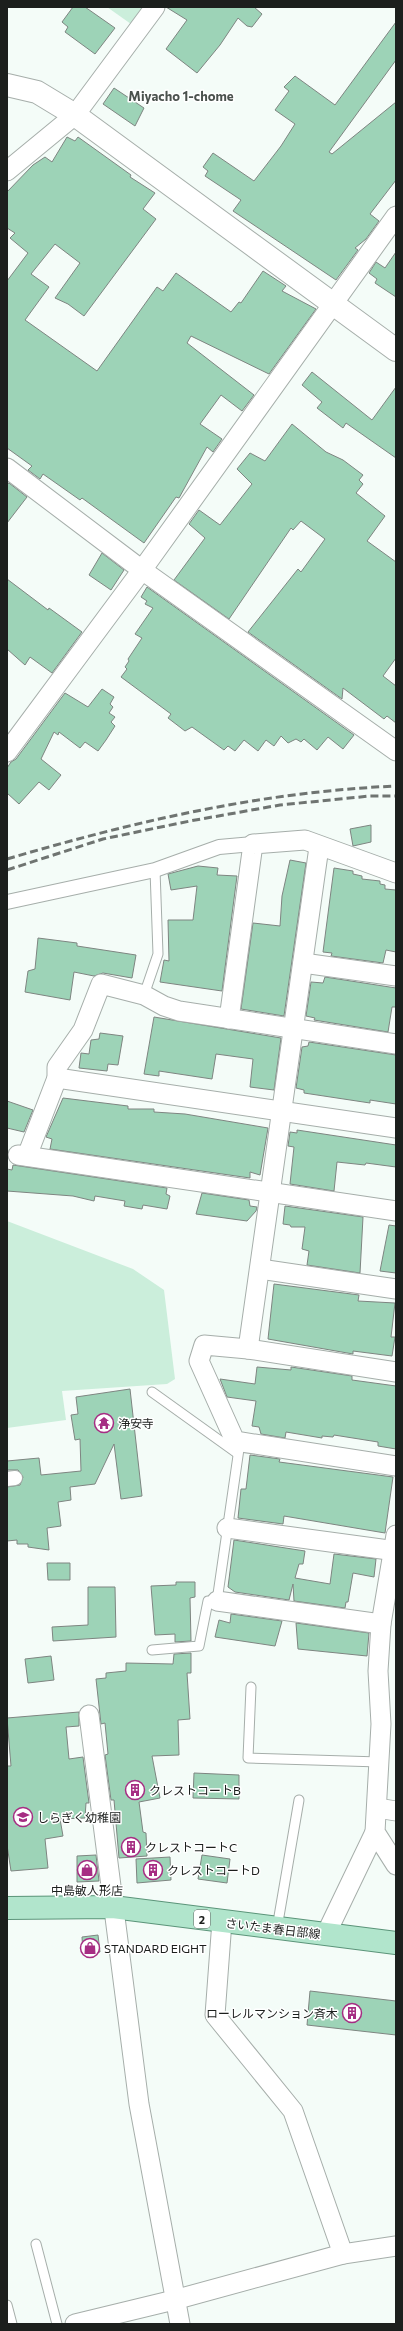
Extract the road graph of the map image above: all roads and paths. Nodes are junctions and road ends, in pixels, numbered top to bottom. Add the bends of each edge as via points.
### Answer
1 (155, 7) edge
2 (7, 85) edge
3 (75, 115) junction
4 (7, 171) edge
5 (396, 216) edge
6 (333, 304) junction
7 (396, 350) edge
8 (7, 468) edge
9 (142, 570) junction
10 (396, 751) edge
11 (7, 752) edge
12 (253, 844) junction
13 (319, 847) junction
14 (155, 870) junction
15 (396, 872) edge
16 (7, 902) edge
17 (303, 963) junction
18 (396, 976) edge
19 (144, 995) junction
20 (229, 1019) junction
21 (294, 1030) junction
22 (396, 1044) edge
23 (57, 1078) junction
24 (282, 1112) junction
25 (396, 1128) edge
26 (271, 1193) junction
27 (396, 1211) edge
28 (260, 1269) junction
29 (396, 1289) edge
30 (248, 1349) junction
31 (396, 1372) edge
32 (152, 1392) dead end
33 (239, 1448) junction
34 (396, 1466) edge
35 (227, 1528) junction
36 (395, 1545) edge
37 (217, 1601) junction
38 (386, 1634) edge
39 (152, 1650) dead end
40 (251, 1686) dead end
41 (89, 1715) dead end
42 (389, 1725) edge
43 (380, 1762) junction
44 (299, 1800) dead end
45 (377, 1808) junction
46 (396, 1811) edge
47 (375, 1832) junction
48 (396, 1865) edge
49 (114, 1907) junction
50 (7, 1908) edge
51 (222, 1921) junction
52 (277, 1928) junction
53 (326, 1934) junction
54 (396, 1943) edge
55 (36, 2244) dead end
56 (396, 2246) edge
57 (343, 2254) junction
58 (174, 2300) junction
59 (7, 2305) edge
60 (95, 2322) edge
61 (12, 2324) edge
62 (57, 2324) edge
63 (75, 2324) edge
64 (180, 2324) edge

1 - 3 street
2 - 3 street via 37,92
3 - 4 street
3 - 6 street
5 - 6 street
6 - 7 street
6 - 9 street
8 - 9 street
9 - 10 street
9 - 11 street
12 - 13 street via 305,840
12 - 14 street via 218,847
12 - 20 street
13 - 15 street
13 - 17 street
14 - 16 street
14 - 19 lane via 158,954
17 - 18 street
17 - 21 street
19 - 20 street via 179,1011
19 - 23 street via 101,984 83,1030 57,1067
20 - 21 street
21 - 22 street
21 - 24 street
23 - 24 street
23 - 26 street via 23,1156
24 - 25 street
24 - 26 street
26 - 27 street
26 - 28 street
28 - 29 street
28 - 30 street
30 - 31 street
30 - 33 street via 204,1345 200,1361
32 - 33 lane
33 - 34 street
33 - 35 lane
35 - 36 street
35 - 37 lane
36 - 38 street
37 - 38 street
37 - 39 lane via 208,1601 199,1646
38 - 42 street via 378,1671
40 - 43 lane via 248,1758
41 - 49 street
42 - 43 street
43 - 45 street
44 - 52 lane
45 - 46 street
45 - 47 street
47 - 48 street
47 - 53 street
49 - 50 main road, さいたま春日部線 / 2
49 - 51 main road, さいたま春日部線 / 2
49 - 58 street via 139,2104
51 - 52 main road, さいたま春日部線 / 2
51 - 57 street via 215,2015 293,2111
52 - 53 main road, さいたま春日部線 / 2
53 - 54 main road, さいたま春日部線 / 2
55 - 62 lane
56 - 57 street
57 - 58 street
58 - 60 street
58 - 64 street
59 - 61 lane
60 - 63 street

